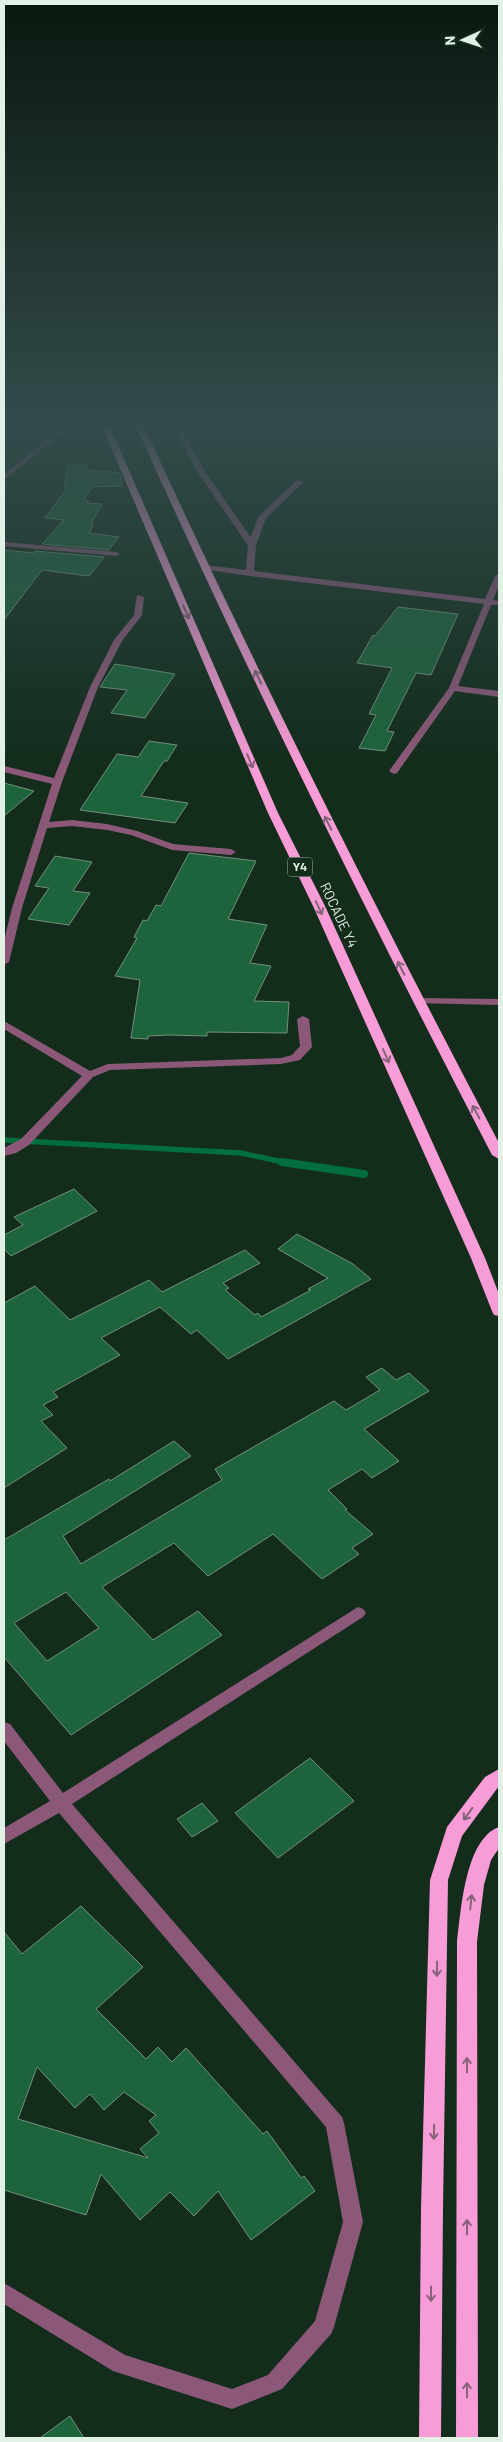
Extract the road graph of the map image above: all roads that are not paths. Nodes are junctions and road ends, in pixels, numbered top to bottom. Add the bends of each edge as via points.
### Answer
1 (153, 536) edge
2 (191, 536) edge
3 (246, 536) edge
4 (255, 536) edge
5 (4, 544) edge
6 (252, 545) junction
7 (116, 554) dead end
8 (206, 567) junction
9 (250, 574) junction
10 (499, 576) edge
11 (140, 597) dead end
12 (488, 601) junction
13 (499, 603) edge
14 (453, 688) junction
15 (499, 694) edge
16 (4, 769) edge
17 (394, 771) dead end
18 (56, 782) junction
19 (42, 826) junction
20 (231, 852) dead end
21 (4, 904) edge
22 (17, 908) junction
23 (4, 962) edge
24 (418, 1001) junction
25 (499, 1002) edge
26 (303, 1019) dead end
27 (4, 1024) edge
28 (89, 1075) junction
29 (4, 1152) edge
30 (499, 1156) edge
31 (499, 1311) edge
32 (358, 1613) dead end
33 (4, 1729) edge
34 (499, 1777) edge
35 (61, 1803) junction
36 (499, 1835) edge
37 (4, 1837) edge
38 (4, 2293) edge
39 (430, 2438) edge
40 (467, 2438) edge

1 -> 31 highway, ROCADE Y4 / Y4 via 273,812 319,906
2 - 8 highway
3 - 6 street
4 - 6 street
5 - 7 street
6 - 9 street
8 - 9 street
24 -> 8 highway via 320,808
9 - 12 street
10 - 12 street
11 - 18 street via 138,615 118,640 94,687
12 - 13 street
12 - 14 street
14 - 15 street
14 - 17 street
16 - 18 street
18 - 19 street
19 - 20 street via 72,823 107,827 172,847
19 - 22 street
21 - 22 street
22 - 23 street
24 - 25 street
30 -> 24 highway
26 - 28 street via 306,1047 296,1058 108,1067
27 - 28 street
28 - 29 street via 24,1142
32 - 35 street
33 - 35 street
34 -> 39 highway via 491,1782 454,1833 439,1880
35 - 37 street
35 - 38 street via 335,2124 353,2222 324,2327 275,2382 232,2399 120,2364
40 -> 36 highway via 468,1942 473,1884 492,1842

